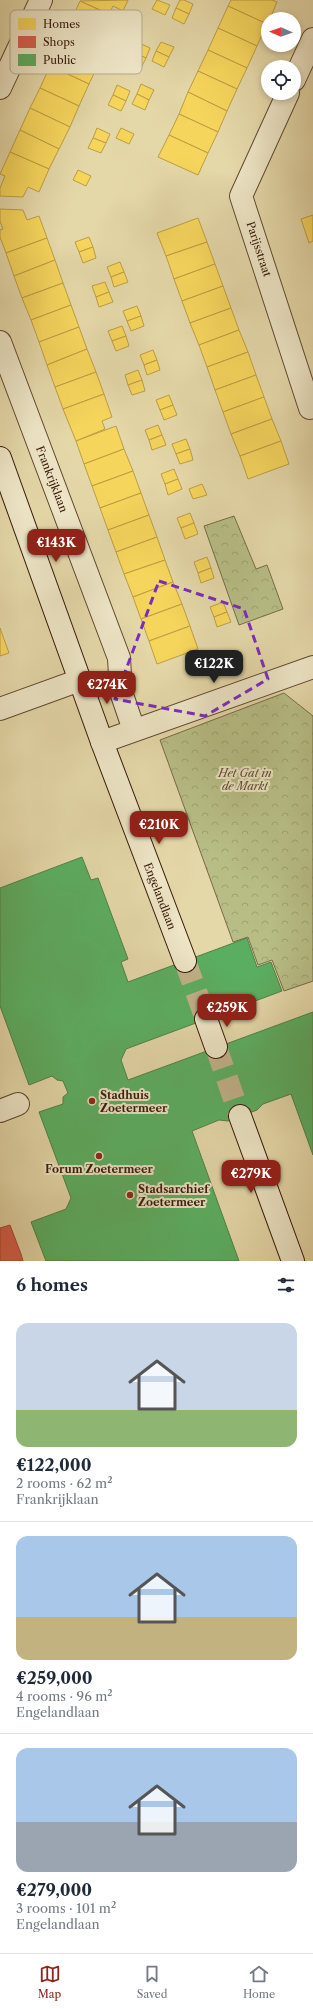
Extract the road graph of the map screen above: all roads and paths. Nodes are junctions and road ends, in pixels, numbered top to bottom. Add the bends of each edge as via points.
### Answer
1 (41, 0) edge
2 (36, 10) edge
3 (313, 39) edge
4 (301, 65) edge
5 (10, 67) edge
6 (0, 88) edge
7 (285, 100) edge
8 (0, 342) edge
9 (313, 407) edge
10 (0, 458) edge
11 (313, 667) edge
12 (80, 680) junction
13 (0, 709) edge
14 (134, 730) junction
15 (102, 742) junction
16 (185, 961) tunnel mouth
17 (206, 1019) tunnel mouth
18 (216, 1047) tunnel mouth
19 (240, 1116) tunnel mouth
20 (293, 1261) edge

1 - 2 street
3 - 4 street
5 - 6 street
7 - 9 street, Parijsstraat via 241,196 310,408
8 - 14 street, Frankrijklaan via 119,658 121,692
10 - 12 street
11 - 14 street
12 - 13 street
12 - 15 street
14 - 15 street
15 - 16 street, Engelandlaan
17 - 18 street
19 - 20 street

